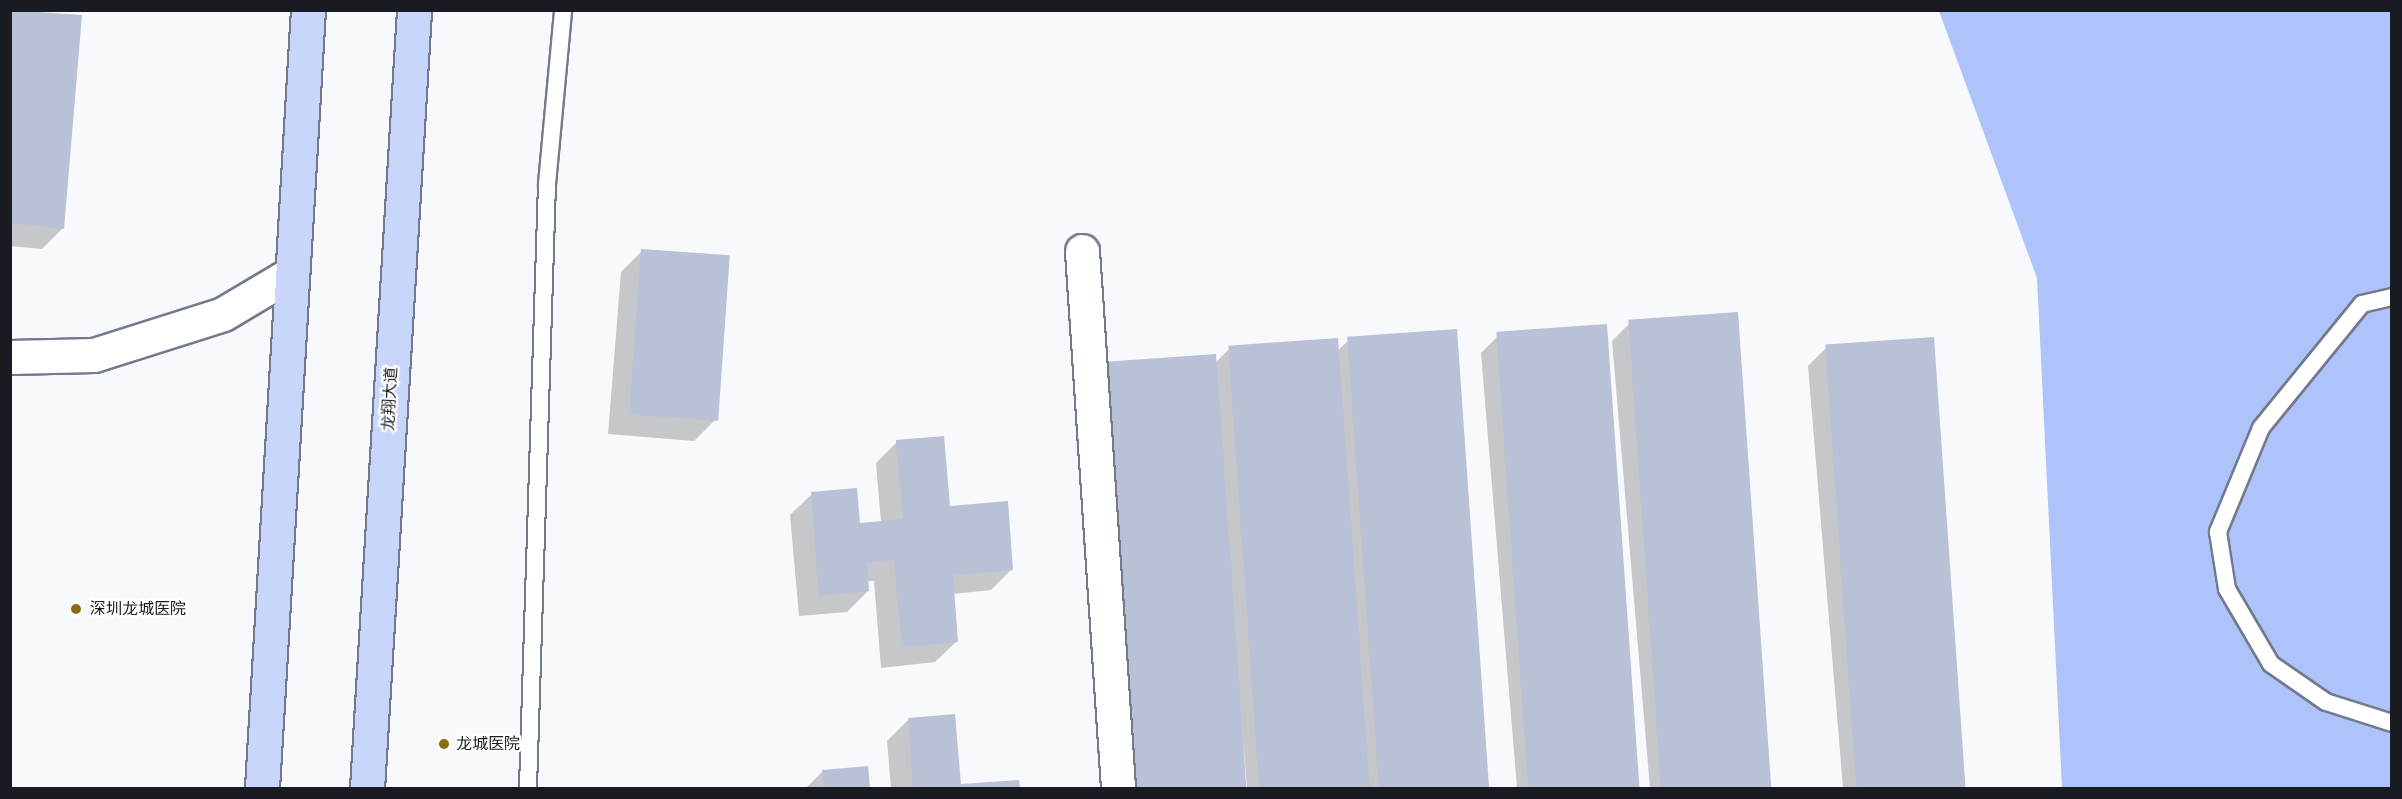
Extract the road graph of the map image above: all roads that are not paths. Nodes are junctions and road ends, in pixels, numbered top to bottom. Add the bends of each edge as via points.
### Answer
1 (308, 10) edge
2 (414, 10) edge
3 (563, 10) edge
4 (1082, 251) dead end
5 (292, 273) junction
6 (2391, 297) edge
7 (10, 357) edge
8 (2391, 723) edge
9 (262, 789) edge
10 (367, 789) edge
11 (528, 789) edge
12 (1118, 789) edge

1 - 5 main road
2 - 10 main road, 龙翔大道
3 - 11 lane via 547,184
4 - 12 street
5 - 7 street via 223,314 94,355
5 - 9 main road
6 - 8 lane via 2362,304 2261,428 2218,532 2227,589 2271,664 2326,702

